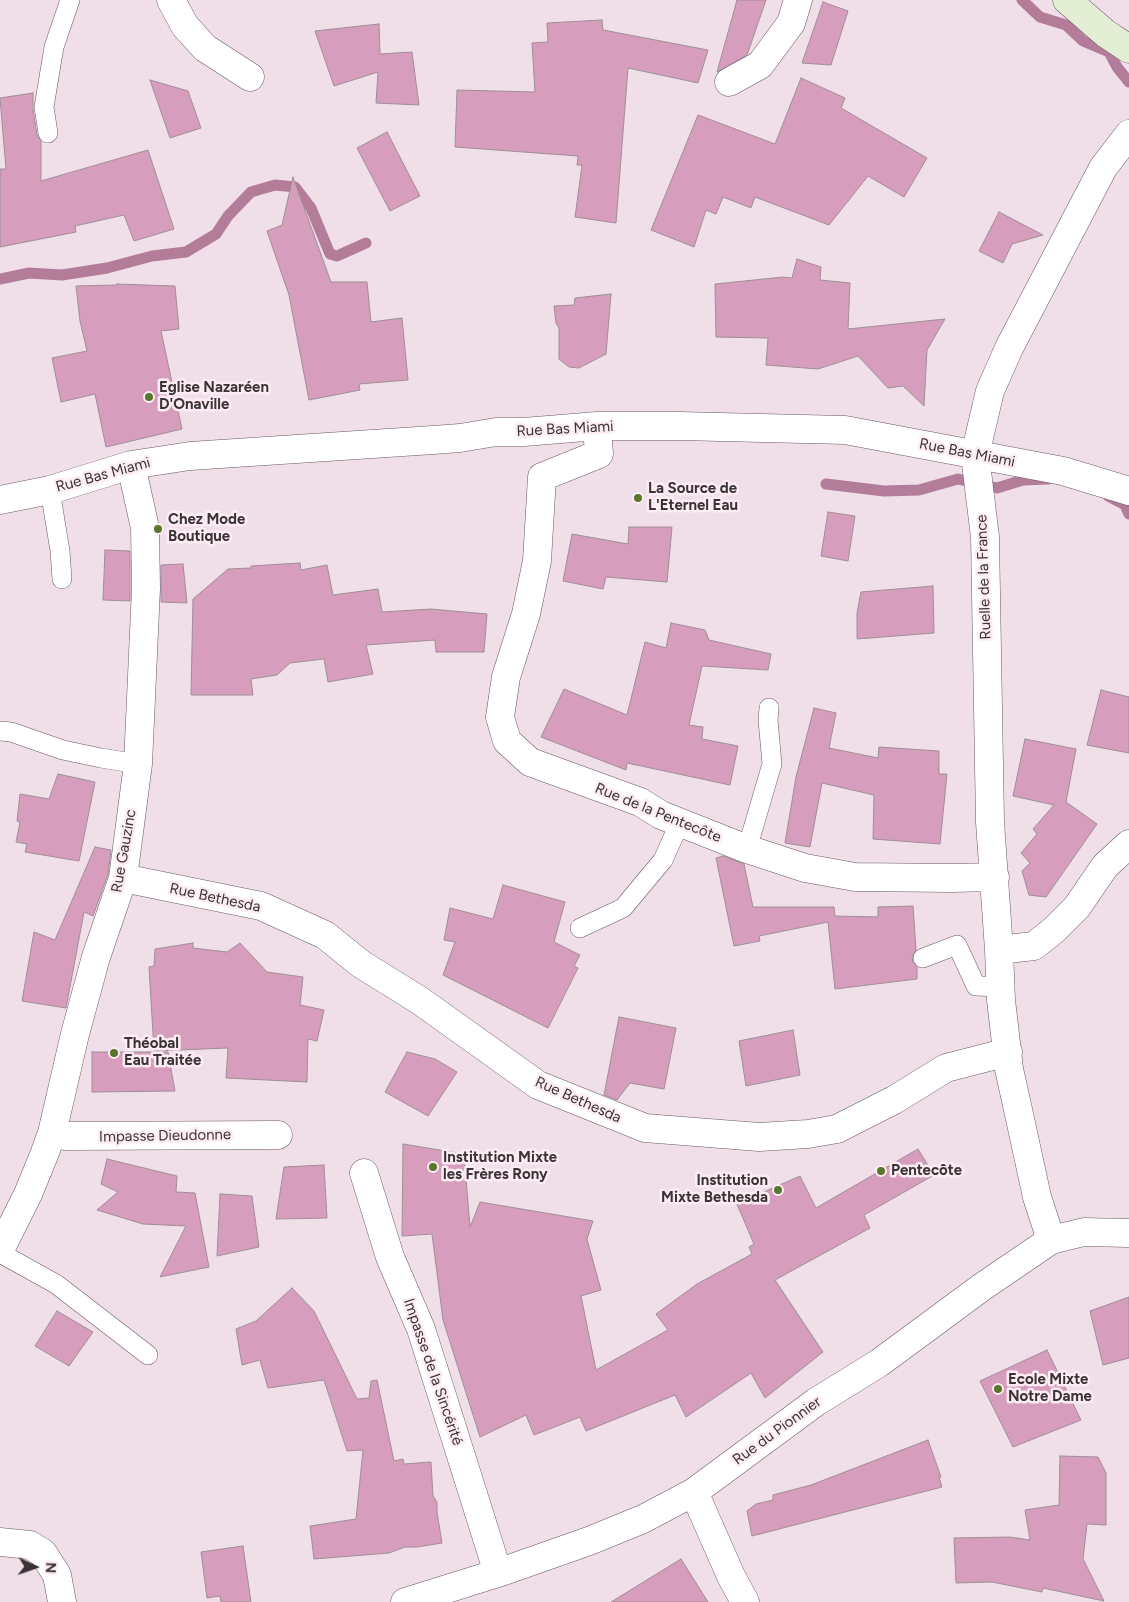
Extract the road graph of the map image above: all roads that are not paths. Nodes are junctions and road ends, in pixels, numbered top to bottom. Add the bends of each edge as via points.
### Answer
1 (70, 0) edge
2 (171, 0) edge
3 (798, 0) edge
4 (1066, 0) edge
5 (1129, 50) edge
6 (250, 77) dead end
7 (729, 82) dead end
8 (48, 133) dead end
9 (1129, 134) edge
10 (597, 426) junction
11 (976, 455) junction
12 (131, 465) junction
13 (50, 490) junction
14 (1129, 491) edge
15 (0, 500) edge
16 (62, 578) dead end
17 (769, 708) dead end
18 (0, 731) edge
19 (138, 764) junction
20 (680, 822) junction
21 (1129, 844) edge
22 (747, 849) junction
23 (995, 877) junction
24 (123, 878) junction
25 (580, 928) dead end
26 (999, 950) junction
27 (923, 958) dead end
28 (1000, 987) junction
29 (1008, 1052) junction
30 (52, 1133) junction
31 (278, 1135) dead end
32 (364, 1173) dead end
33 (1129, 1233) edge
34 (1051, 1240) junction
35 (0, 1252) edge
36 (148, 1355) dead end
37 (694, 1492) junction
38 (0, 1542) edge
39 (498, 1573) junction
40 (62, 1602) edge
41 (405, 1602) edge
42 (745, 1602) edge

1 - 8 lane via 54,47 44,107
2 - 6 street via 184,26 205,48
3 - 7 street via 792,23 760,66
4 - 5 street
9 - 11 street, Ruelle de la France via 1103,168 1009,348 990,391
10 - 11 street, Rue Bas Miami via 845,430
10 - 12 street, Rue Bas Miami via 190,456
10 - 20 street, Rue de la Pentecôte via 599,454 542,477 537,561 526,614 506,677 500,717 507,741 530,762 640,802
11 - 14 street, Rue Bas Miami via 1063,471
11 - 23 street, Ruelle de la France via 985,538 990,822
12 - 13 street, Rue Bas Miami
12 - 19 street, Rue Gauzinc via 145,528 146,588
13 - 15 street, Rue Bas Miami
13 - 16 lane
17 - 22 lane via 772,764
18 - 19 lane via 63,750
19 - 24 street, Rue Gauzinc
20 - 22 street, Rue de la Pentecôte
20 - 25 lane via 663,860 623,908
21 - 26 street via 1105,866 1077,907 1054,930 1034,946
22 - 23 street, Rue de la Pentecôte via 805,868 855,877
23 - 26 street, Ruelle de la France
24 - 29 street, Rue Bethesda via 261,906 325,935 362,964 412,995 538,1084 645,1128 759,1137 837,1130 946,1068
24 - 30 street, Rue Gauzinc via 96,957
26 - 28 street, Ruelle de la France
27 - 28 lane via 957,945 976,986
28 - 29 street, Ruelle de la France
29 - 34 street, Ruelle de la France via 1037,1197
30 - 31 street, Impasse Dieudonne via 66,1136
30 - 35 street, Rue Gauzinc
32 - 39 street, Impasse de la Sincérité via 390,1257 421,1329
33 - 34 street, Rue du Pionnier via 1084,1232
34 - 37 street, Rue du Pionnier via 880,1364 816,1402
35 - 36 lane via 56,1284
37 - 39 street, Rue du Pionnier via 643,1519
37 - 42 street
38 - 40 street via 30,1545 43,1553 57,1575
39 - 41 street, Rue du Pionnier

